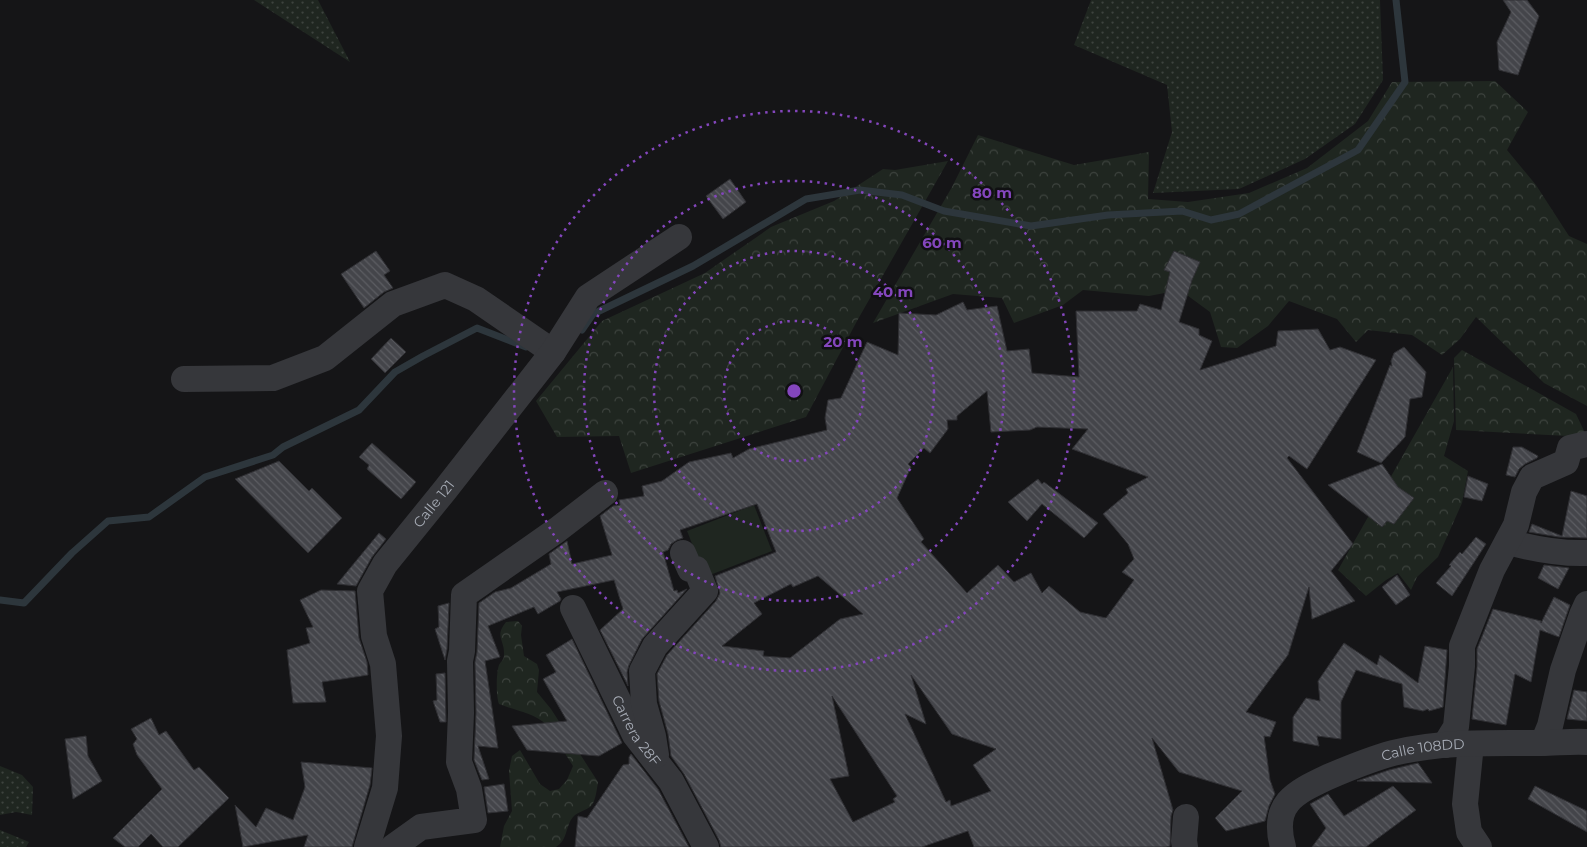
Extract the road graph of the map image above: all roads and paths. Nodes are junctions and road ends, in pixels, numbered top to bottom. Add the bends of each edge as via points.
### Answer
1 (679, 237) dead end
2 (553, 352) junction
3 (184, 379) dead end
4 (1587, 444) edge
5 (605, 493) dead end
6 (1508, 542) junction
7 (1587, 553) edge
8 (684, 554) dead end
9 (1587, 604) edge
10 (573, 608) dead end
11 (1587, 742) edge
12 (1543, 743) junction
13 (1458, 744) junction
14 (657, 763) junction
15 (1186, 817) dead end
16 (367, 847) edge
17 (393, 847) edge
18 (706, 847) edge
19 (1185, 847) edge
20 (1283, 847) edge
21 (1479, 847) edge

1 - 2 street, Calle 121 via 588,297
2 - 3 street via 476,299 445,285 393,304 325,358 272,378
2 - 16 street, Calle 121 via 385,564 370,591 374,636 383,664 389,736 386,788
4 - 6 street via 1570,448 1566,462 1532,477
5 - 17 street via 464,594 459,762 474,820 420,828
6 - 7 street via 1551,551
6 - 13 street via 1492,570 1462,646 1456,727
8 - 14 street via 690,569 696,569 705,591 655,646 642,671 644,704
9 - 12 street via 1563,670
10 - 14 street, Carrera 28F via 635,735
11 - 12 street, Calle 108DD
12 - 13 street, Calle 108DD
13 - 20 street, Calle 108DD via 1393,753 1346,769 1305,788 1289,800 1279,818
13 - 21 street via 1469,832
14 - 18 street, Carrera 28F via 671,781
15 - 19 street

